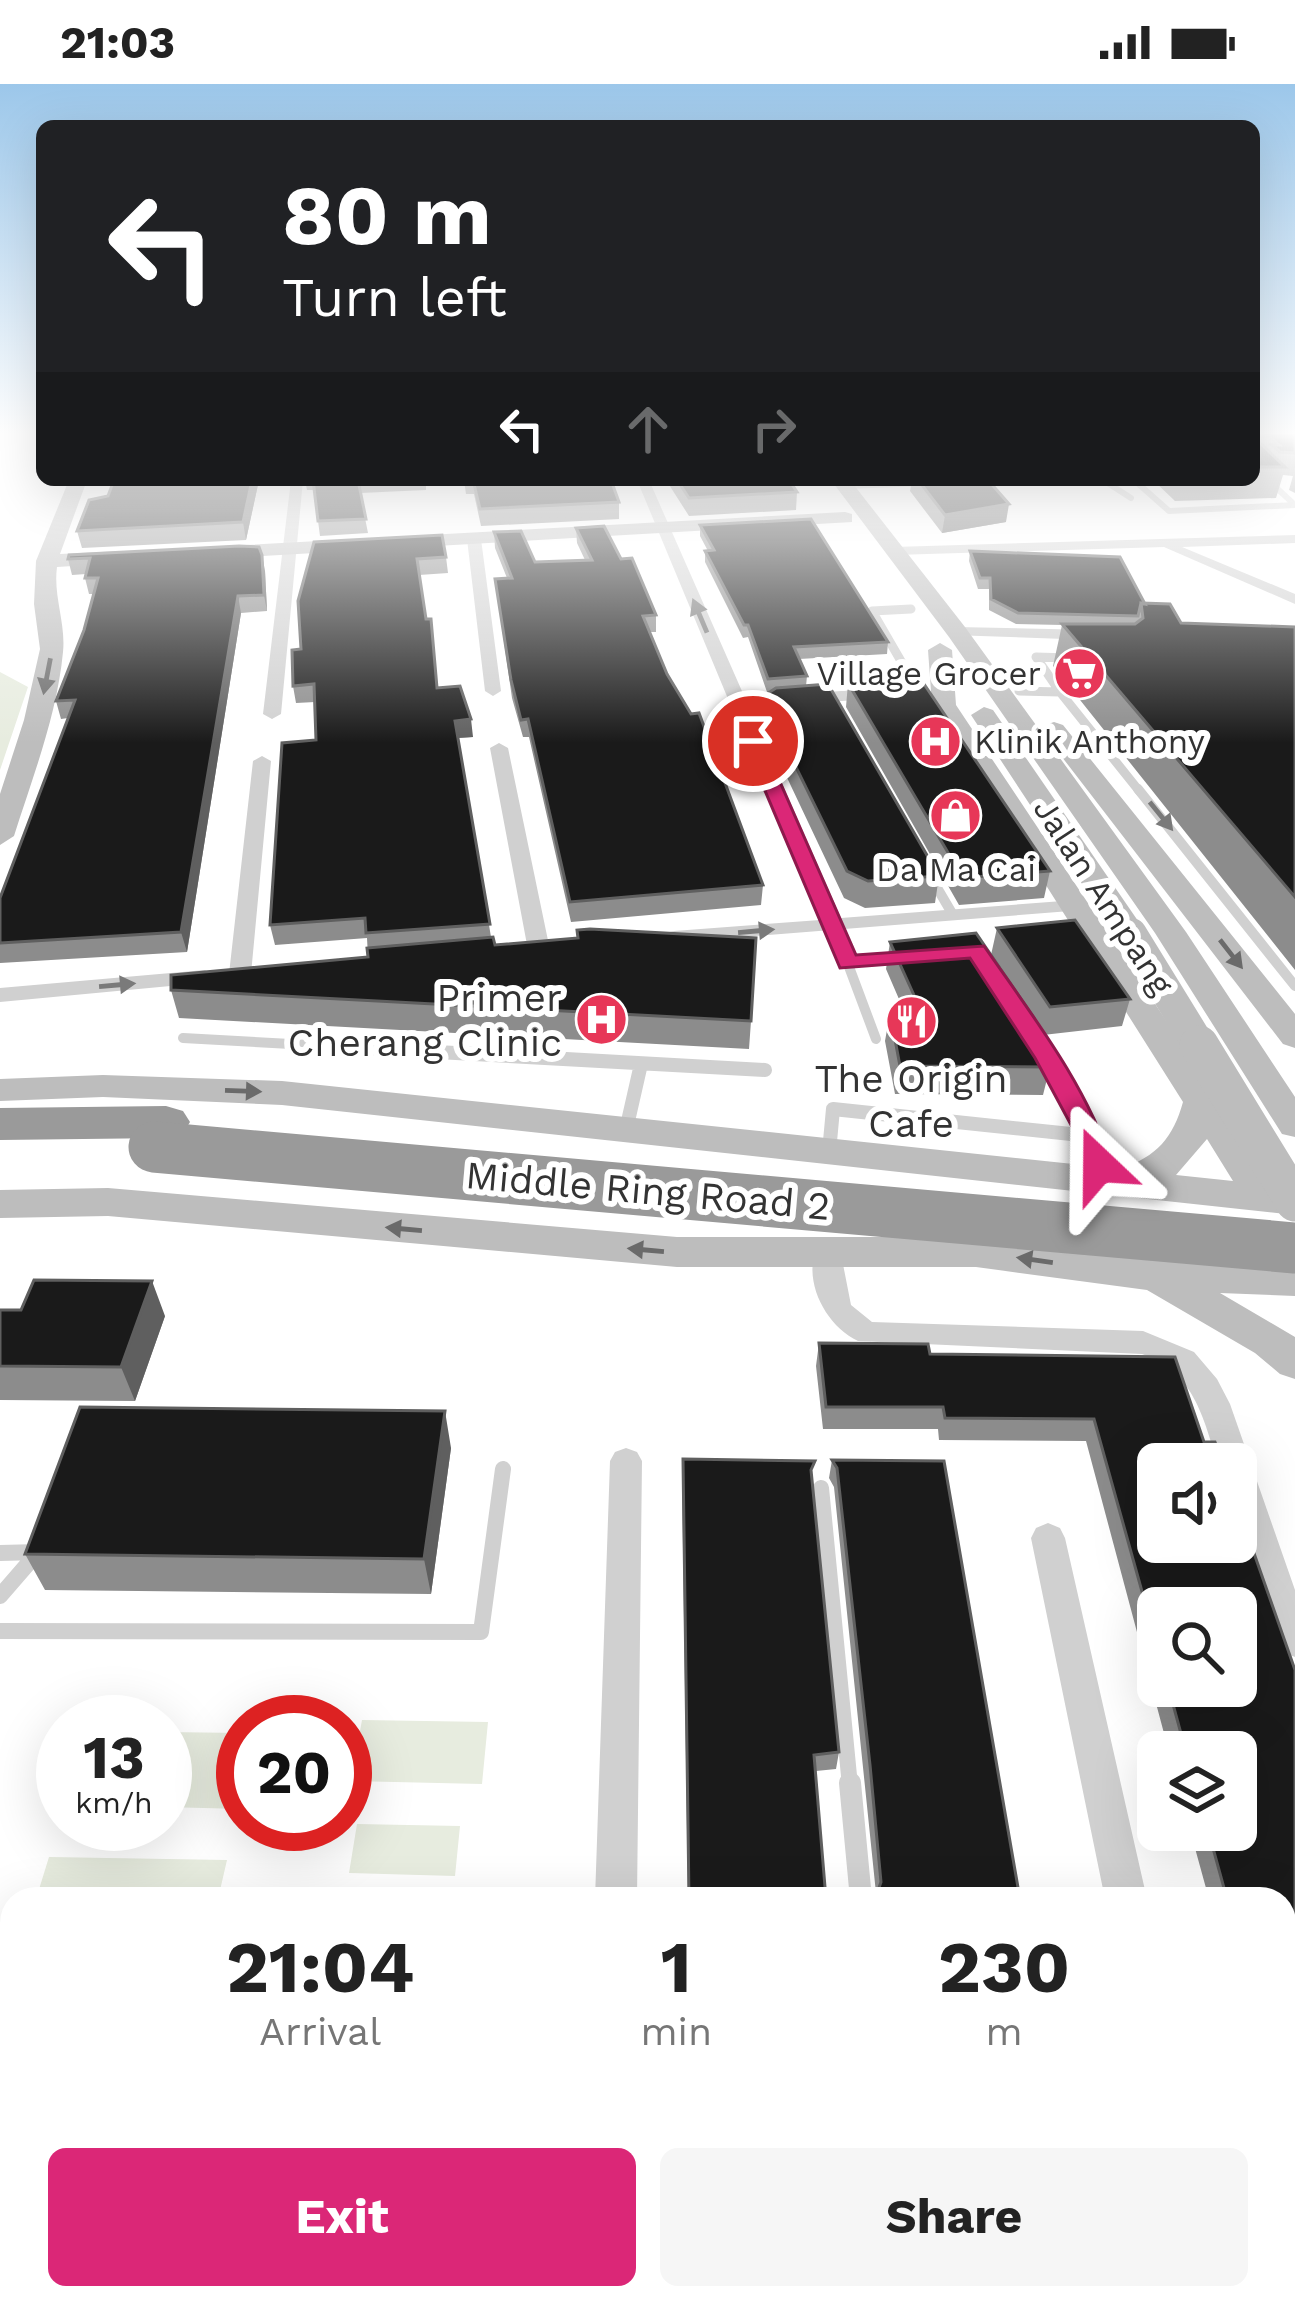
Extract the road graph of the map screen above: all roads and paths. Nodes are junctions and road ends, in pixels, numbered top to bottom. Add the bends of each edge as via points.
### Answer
1 (56, 535) edge
2 (289, 535) edge
3 (540, 535) edge
4 (664, 535) edge
5 (857, 535) edge
6 (882, 535) edge
7 (474, 538) junction
8 (1295, 539) edge
9 (1162, 543) junction
10 (287, 549) junction
11 (894, 551) junction
12 (177, 555) edge
13 (132, 557) edge
14 (46, 561) junction
15 (1295, 599) edge
16 (911, 609) junction
17 (1121, 636) edge
18 (956, 644) junction
19 (1080, 658) edge
20 (493, 691) dead end
21 (1019, 692) junction
22 (1060, 692) junction
23 (830, 697) junction
24 (921, 698) junction
25 (737, 704) junction
26 (272, 714) dead end
27 (841, 717) edge
28 (499, 748) dead end
29 (262, 761) dead end
30 (0, 836) edge
31 (919, 856) edge
32 (1076, 906) junction
33 (952, 915) junction
34 (833, 924) junction
35 (652, 940) edge
36 (539, 950) edge
37 (912, 957) edge
38 (848, 963) junction
39 (1295, 986) edge
40 (0, 994) edge
41 (1024, 1022) edge
42 (1294, 1034) edge
43 (183, 1038) dead end
44 (877, 1040) dead end
45 (641, 1064) junction
46 (765, 1070) dead end
47 (0, 1090) edge
48 (1201, 1102) junction
49 (0, 1124) edge
50 (1295, 1125) edge
51 (626, 1130) junction
52 (1090, 1136) junction
53 (1224, 1138) junction
54 (0, 1152) edge
55 (829, 1152) junction
56 (1295, 1154) edge
57 (1126, 1184) junction
58 (0, 1204) edge
59 (1293, 1209) edge
60 (1295, 1248) edge
61 (827, 1254) junction
62 (1169, 1276) junction
63 (1295, 1281) edge
64 (1295, 1362) edge
65 (1226, 1443) edge
66 (626, 1461) dead end
67 (503, 1469) dead end
68 (821, 1488) dead end
69 (47, 1530) edge
70 (1257, 1530) edge
71 (1048, 1538) dead end
72 (39, 1552) junction
73 (0, 1553) edge
74 (0, 1596) edge
75 (0, 1631) edge
76 (1295, 1640) edge
77 (616, 1887) edge
78 (860, 1887) edge
79 (1123, 1887) edge

1 - 14 main road
2 - 10 street
3 - 7 main road
25 -> 4 street
5 - 16 main road, Jalan Ampang
6 - 11 main road, Jalan Ampang
7 - 10 main road
7 - 20 street
8 - 9 street
9 - 11 street
9 - 15 street
10 - 12 main road
10 - 26 street
11 - 18 main road, Jalan Ampang
13 - 14 main road
14 -> 30 main road via 49,665
16 - 18 main road, Jalan Ampang
16 - 24 lane via 872,611 905,668 886,675
17 - 18 street
18 - 21 main road
18 - 24 main road
18 - 50 main road, Jalan Ampang via 1170,932
18 - 59 main road, Jalan Ampang, bridge
19 - 22 lane via 1036,658
21 - 22 lane
21 -> 42 main road via 1083,762
22 -> 39 lane
23 - 24 street
23 - 25 street
23 - 27 lane
24 - 32 main road
25 - 34 street
28 - 36 street
40 -> 29 street via 251,973
31 - 33 lane
32 - 33 street
32 - 48 main road
33 - 34 street
35 -> 34 street
34 - 38 lane
37 - 38 lane
38 - 44 lane
41 - 52 lane
43 - 45 lane
45 - 46 lane
45 - 51 lane
47 -> 51 main road via 282,1093
48 - 53 main road
48 - 57 main road via 1195,1135 1166,1165
49 - 59 highway, Middle Ring Road 2 via 166,1122
51 - 55 main road
52 - 55 lane via 833,1109
52 - 57 lane
53 - 56 main road
53 - 59 main road via 1247,1172
54 - 60 highway, Middle Ring Road 2, bridge via 154,1147
55 - 57 main road
57 - 59 main road
57 - 62 main road via 1194,1206 1216,1235 1219,1256 1209,1268
61 -> 58 main road via 677,1252 108,1202
62 -> 61 main road via 976,1252
61 - 65 street via 834,1310 869,1333 1143,1343 1176,1351 1202,1374
62 - 63 main road
62 - 64 main road
66 - 77 street
67 - 75 lane via 481,1631
68 - 78 lane
69 - 72 lane
70 - 76 street
71 - 79 street
72 - 73 lane
72 - 74 lane

